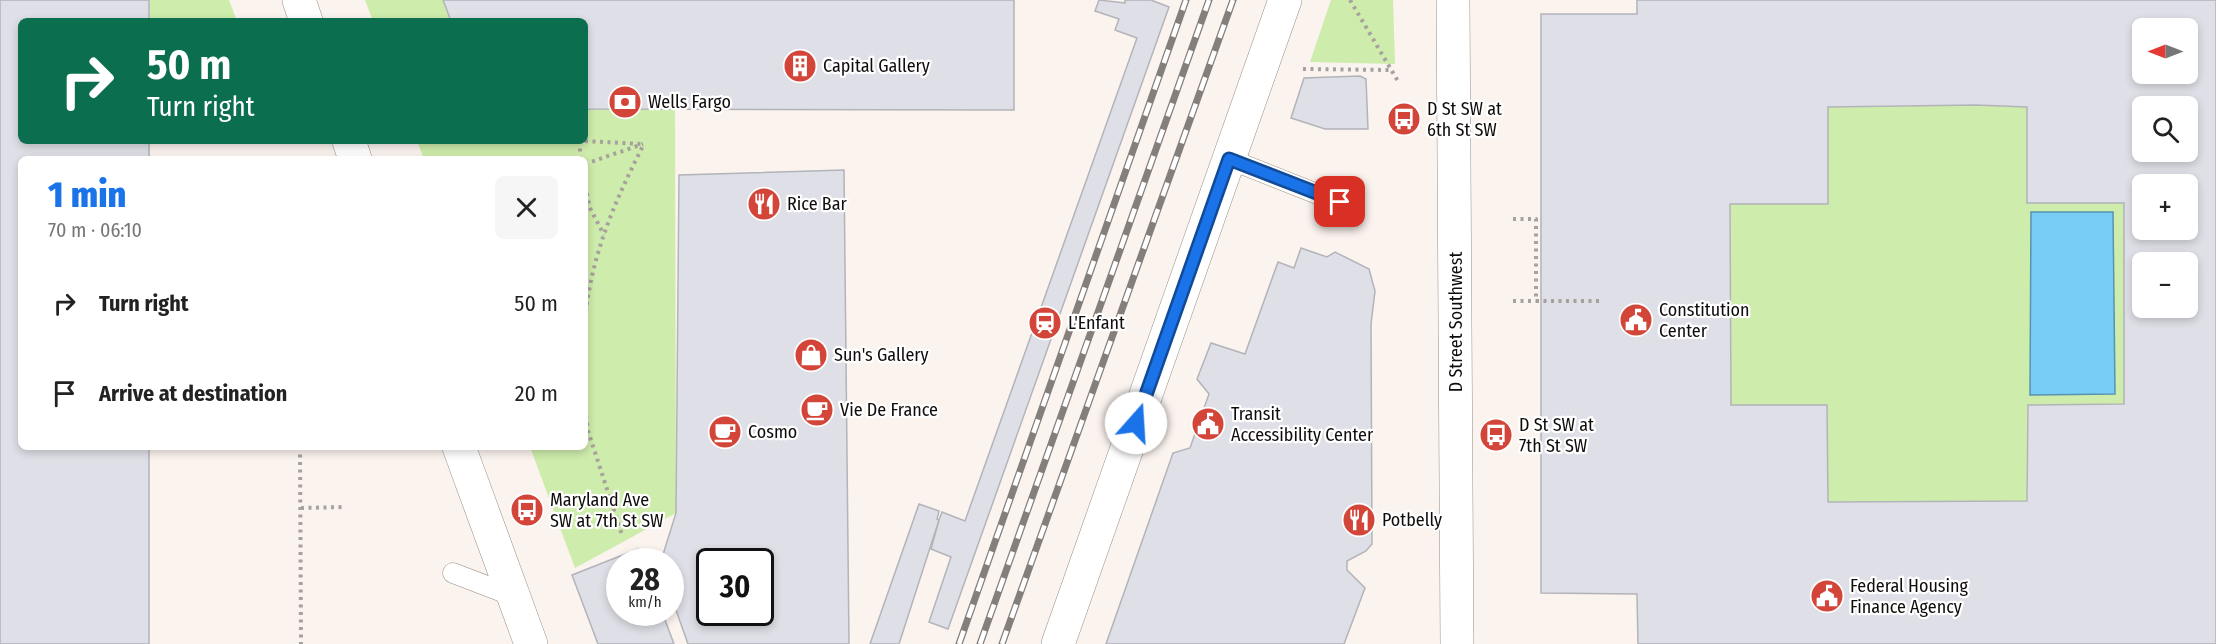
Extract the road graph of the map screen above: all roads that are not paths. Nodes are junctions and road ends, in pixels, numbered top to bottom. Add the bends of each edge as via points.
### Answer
1 (299, 0) edge
2 (1285, 0) edge
3 (1454, 0) edge
4 (305, 18) edge
5 (1229, 159) junction
6 (1340, 202) dead end
7 (460, 450) edge
8 (453, 573) dead end
9 (513, 596) junction
10 (531, 644) edge
11 (1058, 644) edge
12 (1457, 644) edge

1 - 4 street
2 - 5 street
3 - 12 street, D Street Southwest
5 - 6 lane
5 - 11 street
7 - 9 street
8 - 9 lane
9 - 10 street

